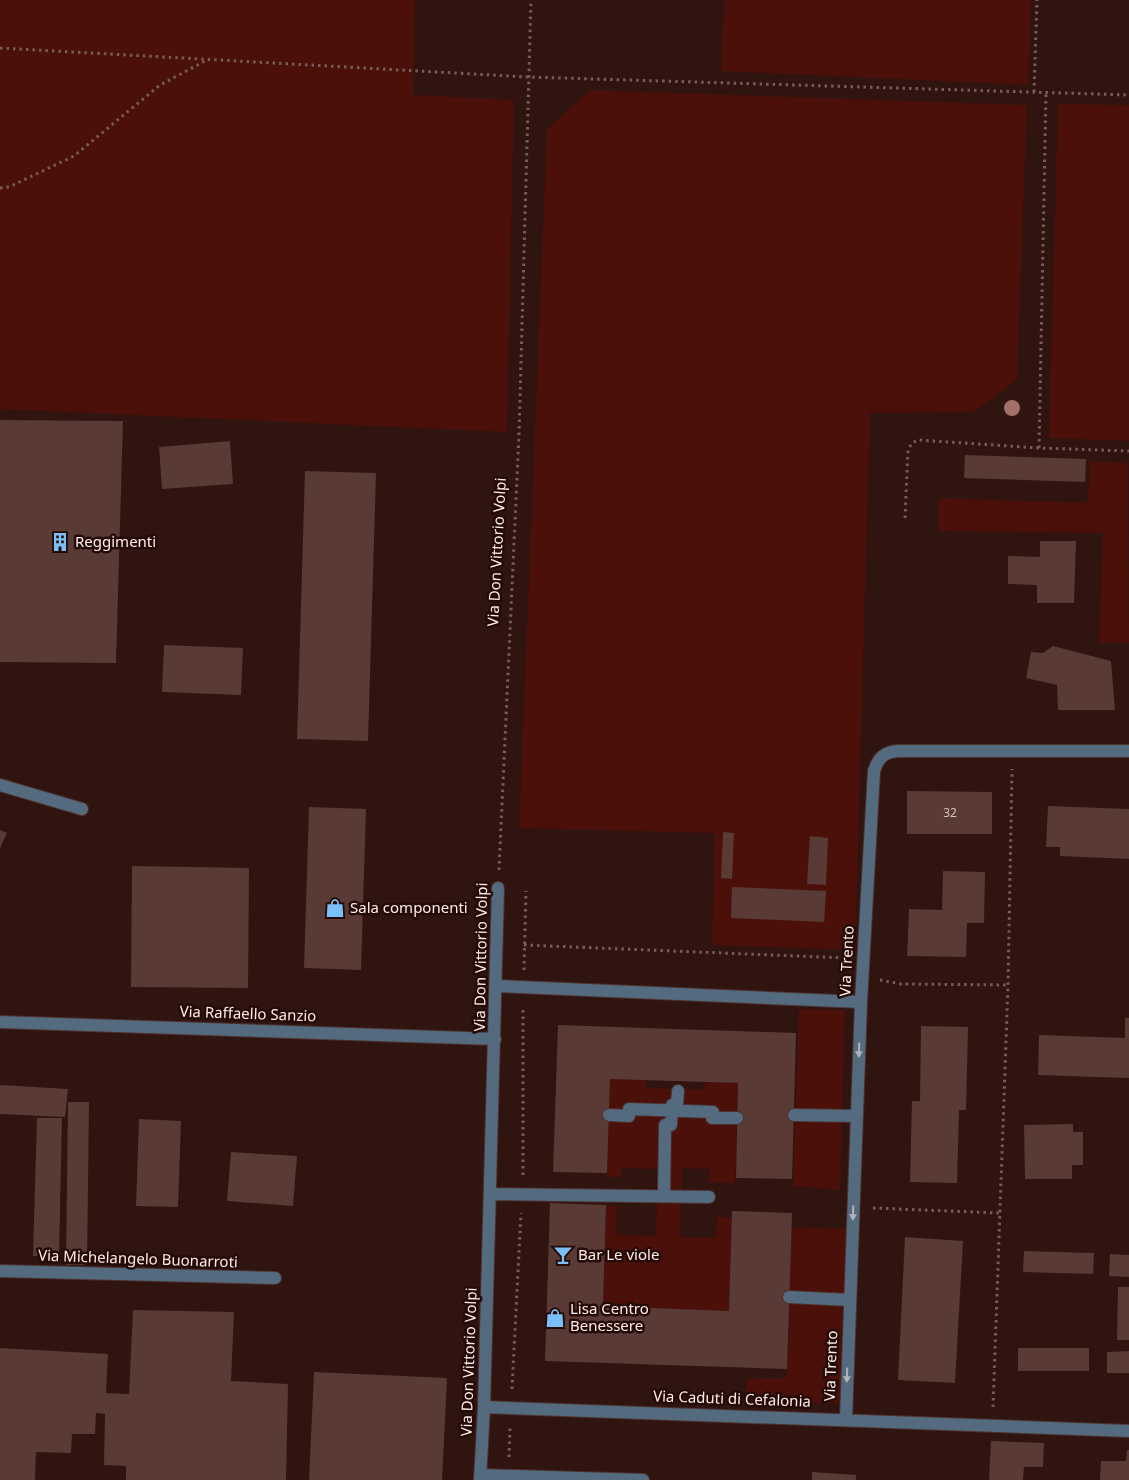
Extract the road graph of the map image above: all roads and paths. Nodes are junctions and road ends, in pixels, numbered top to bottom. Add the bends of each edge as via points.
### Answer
1 (531, 0) edge
2 (1037, 0) edge
3 (0, 48) edge
4 (208, 60) junction
5 (528, 77) junction
6 (1034, 92) junction
7 (1046, 92) junction
8 (1129, 95) edge
9 (0, 188) edge
10 (1039, 448) junction
11 (1129, 451) edge
12 (905, 518) dead end
13 (1129, 751) edge
14 (1013, 753) junction
15 (0, 785) edge
16 (82, 810) dead end
17 (498, 888) joint
18 (526, 890) dead end
19 (862, 976) junction
20 (1008, 985) junction
21 (496, 986) junction
22 (860, 1002) junction
23 (0, 1022) edge
24 (495, 1039) junction
25 (678, 1090) dead end
26 (672, 1111) junction
27 (609, 1115) dead end
28 (794, 1115) dead end
29 (857, 1116) junction
30 (737, 1118) dead end
31 (490, 1194) junction
32 (664, 1196) junction
33 (709, 1196) dead end
34 (853, 1208) junction
35 (999, 1213) junction
36 (0, 1271) edge
37 (275, 1278) dead end
38 (789, 1297) dead end
39 (850, 1300) junction
40 (484, 1407) junction
41 (846, 1419) junction
42 (992, 1424) junction
43 (1129, 1431) edge
44 (480, 1478) edge
45 (643, 1480) edge

1 - 5 path, Via Don Vittorio Volpi
2 - 6 path
3 - 4 path
4 - 5 path
4 - 9 path via 160,84 74,156 9,187
5 - 6 path
5 - 17 path, Via Don Vittorio Volpi via 519,435
6 - 7 path
7 - 8 path
7 - 10 path
10 - 11 path
10 - 12 path via 932,440 912,443 906,458
13 - 14 street, Via Trento
14 - 19 street, Via Trento via 898,751 884,755 877,762
14 - 20 path
15 - 16 street
17 - 21 street, Via Don Vittorio Volpi
18 - 19 path via 524,945 851,958 854,975
19 - 20 path via 901,984
19 - 22 street, Via Trento
20 - 35 path
21 - 22 street
21 - 24 street, Via Don Vittorio Volpi
22 -> 29 street, Via Trento
23 - 24 street, Via Raffaello Sanzio
24 - 31 street, Via Don Vittorio Volpi
25 - 26 street via 677,1105 672,1105
26 - 27 street via 629,1110 629,1116
26 - 30 street via 713,1112 712,1118
26 - 32 street via 671,1125 665,1124
28 - 29 street
29 - 34 street, Via Trento
31 - 32 street
31 - 40 street, Via Don Vittorio Volpi
32 - 33 street
34 - 35 path
34 -> 39 street, Via Trento
35 - 42 path
36 - 37 street, Via Michelangelo Buonarroti
38 - 39 street
39 -> 41 street, Via Trento
40 - 41 street, Via Caduti di Cefalonia
40 - 44 street, Via Don Vittorio Volpi
41 - 42 street, Via Caduti di Cefalonia
42 - 43 street, Via Caduti di Cefalonia
44 - 45 street

